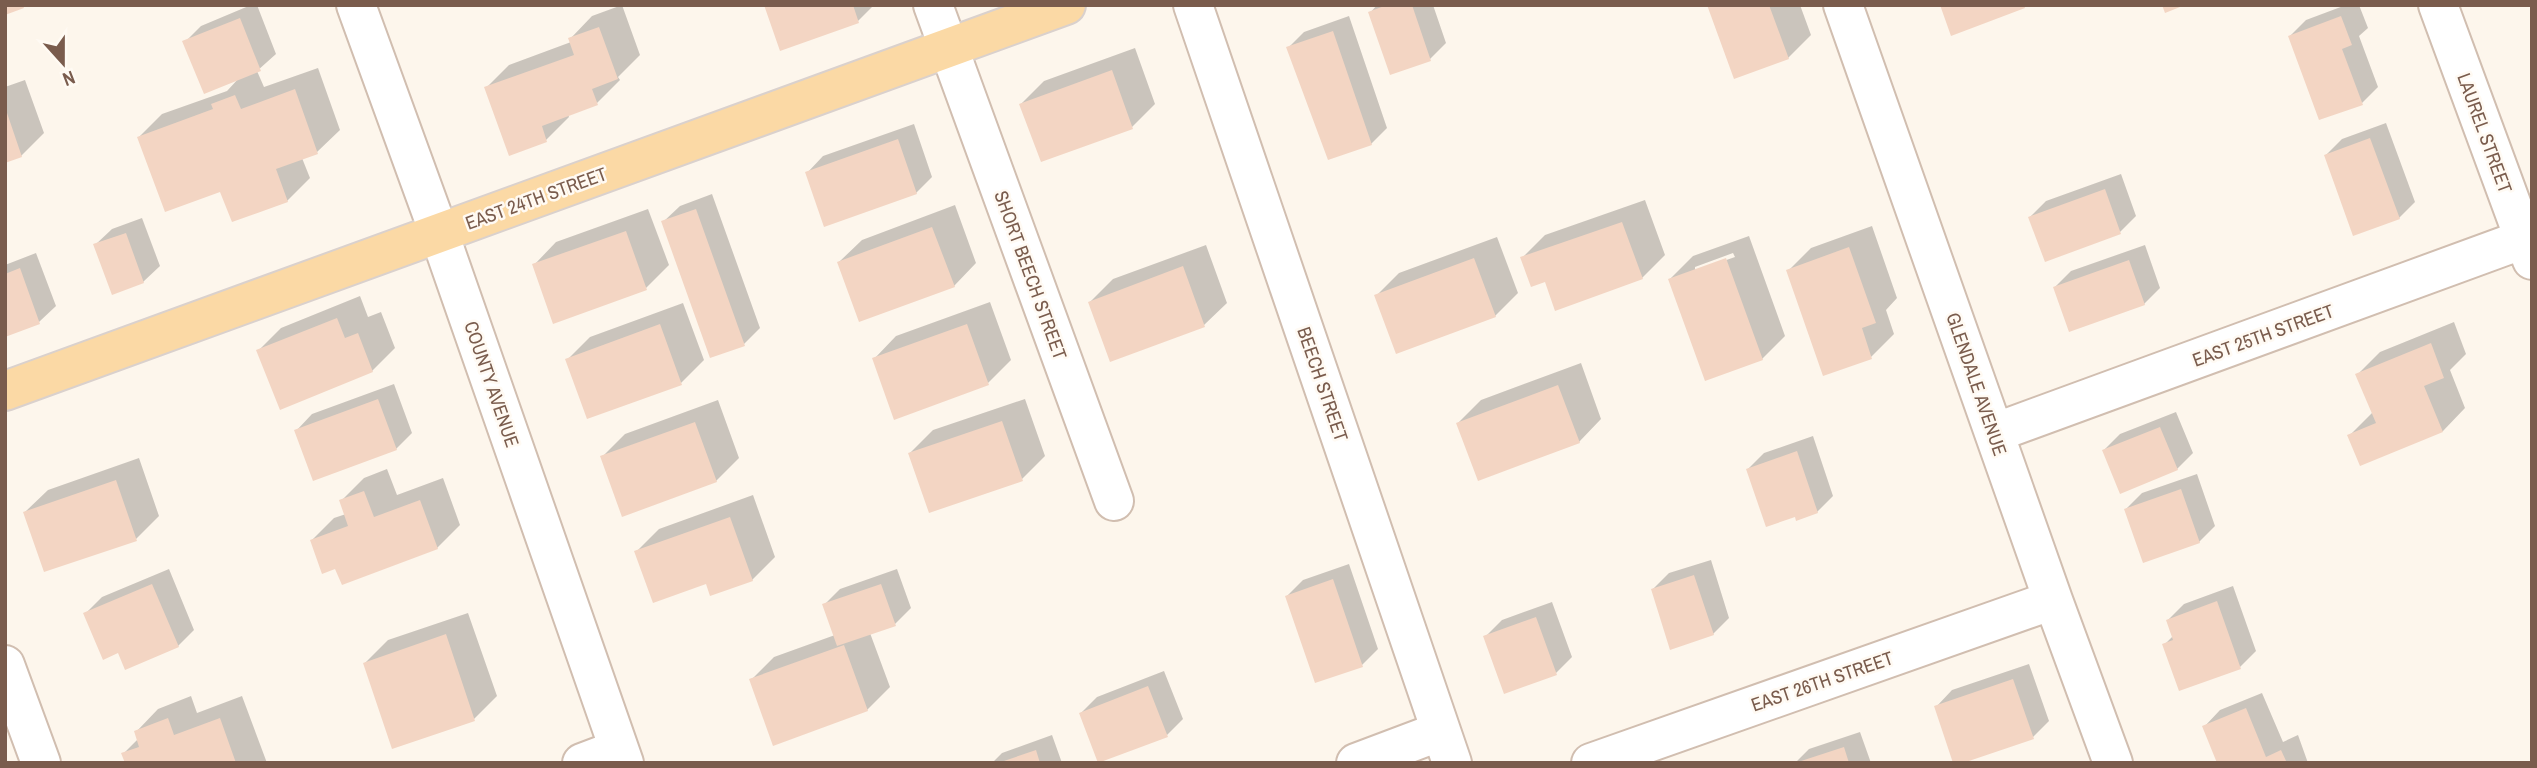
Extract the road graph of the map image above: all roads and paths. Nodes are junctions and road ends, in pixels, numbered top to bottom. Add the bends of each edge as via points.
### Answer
1 (356, 5) edge
2 (933, 5) edge
3 (1066, 5) edge
4 (1193, 5) edge
5 (1843, 5) edge
6 (2438, 5) edge
7 (948, 48) junction
8 (439, 233) junction
9 (2529, 245) edge
10 (5, 391) edge
11 (1994, 433) junction
12 (1114, 501) dead end
13 (2053, 600) junction
14 (5, 665) edge
15 (1447, 747) edge
16 (622, 756) edge
17 (41, 763) edge
18 (582, 763) edge
19 (1356, 763) edge
20 (1591, 763) edge
21 (2113, 763) edge

1 - 8 street, COUNTY AVENUE
2 - 7 street
3 - 7 main road, EAST 24TH STREET
4 - 15 street, BEECH STREET
5 - 11 street, GLENDALE AVENUE
6 - 9 street, LAUREL STREET
7 - 8 main road, EAST 24TH STREET
7 - 12 street, SHORT BEECH STREET
8 - 10 main road, EAST 24TH STREET
8 - 16 street, COUNTY AVENUE
9 - 11 street, EAST 25TH STREET
11 - 13 street, GLENDALE AVENUE
13 - 20 street, EAST 26TH STREET
13 - 21 street, GLENDALE AVENUE
14 - 17 street
15 - 19 street
16 - 18 street

